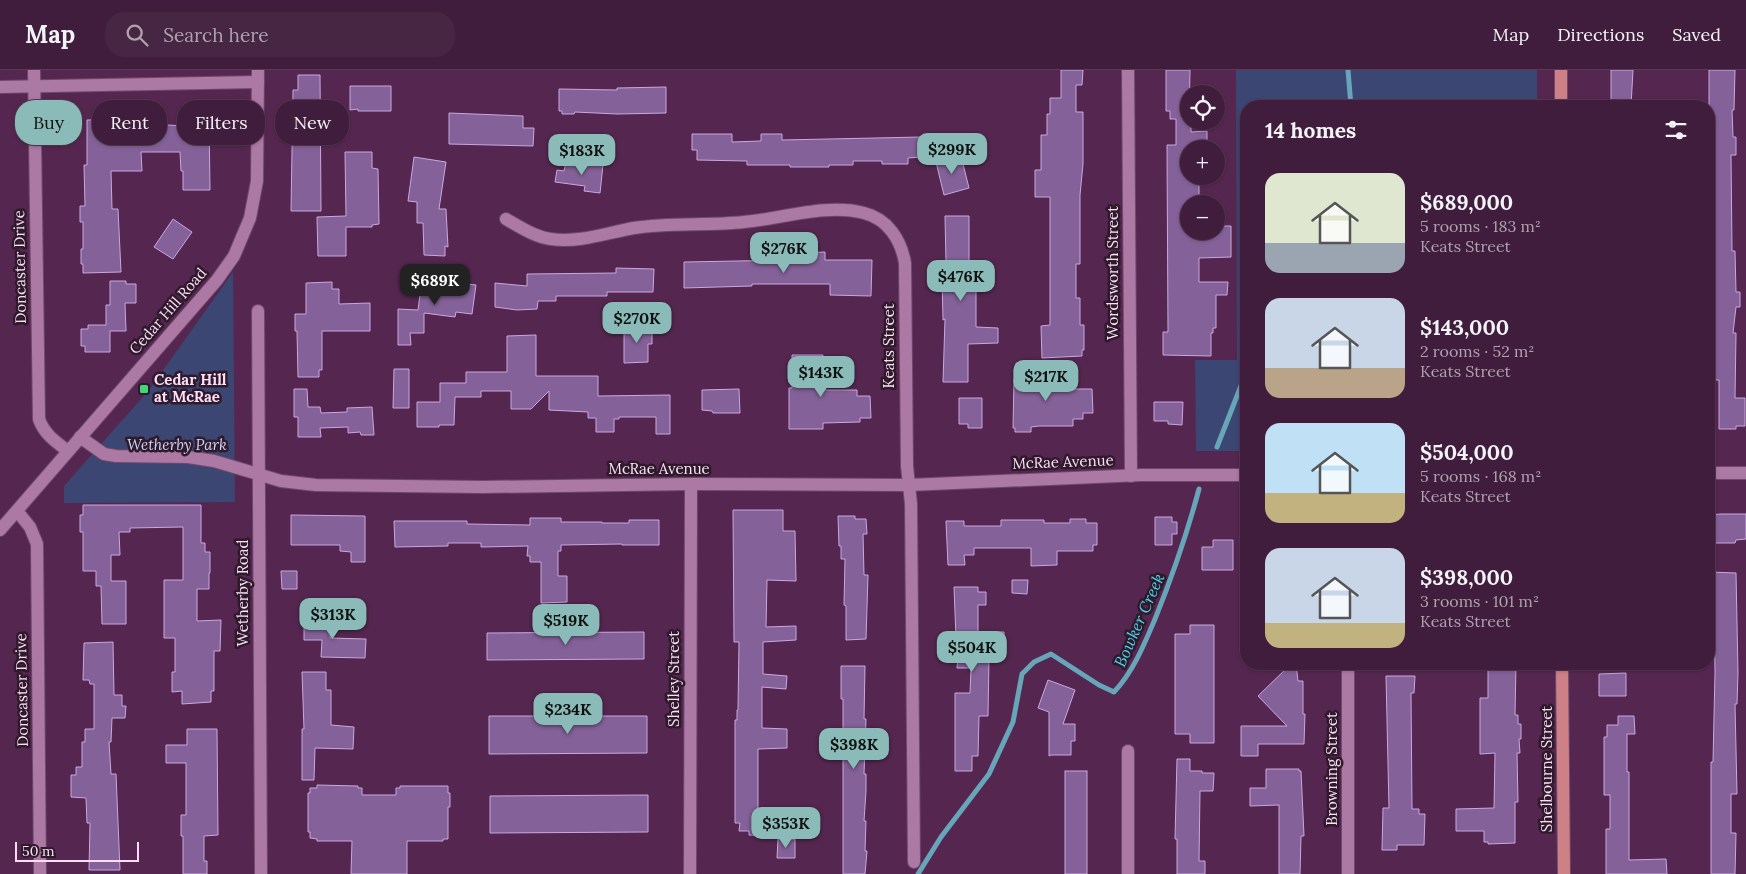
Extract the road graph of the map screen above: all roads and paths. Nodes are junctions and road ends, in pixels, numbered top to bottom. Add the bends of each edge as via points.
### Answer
1 (34, 70) edge
2 (1128, 70) edge
3 (1561, 70) edge
4 (258, 76) edge
5 (0, 87) edge
6 (34, 87) junction
7 (1561, 100) edge
8 (506, 220) dead end
9 (258, 311) dead end
10 (80, 437) junction
11 (68, 451) junction
12 (1746, 473) edge
13 (1715, 474) edge
14 (259, 475) junction
15 (1240, 475) edge
16 (1131, 476) junction
17 (691, 484) junction
18 (909, 485) junction
19 (16, 511) junction
20 (0, 530) edge
21 (1348, 670) edge
22 (1562, 670) edge
23 (1128, 751) dead end
24 (914, 862) dead end
25 (40, 874) edge
26 (261, 874) edge
27 (690, 874) edge
28 (1128, 874) edge
29 (1348, 874) edge
30 (1564, 874) edge

1 - 6 street, Doncaster Drive
2 - 16 street, Wordsworth Street
3 - 7 main road
4 - 6 street
4 - 10 street, Cedar Hill Road via 257,180 250,218 234,256 217,280
5 - 6 street
6 - 11 street, Doncaster Drive via 39,419 46,433
8 - 18 street, Keats Street via 533,234 568,240 655,225 745,222 826,210 864,213 883,222 896,237 905,263
9 - 14 street, Wetherby Road
10 - 11 street, Cedar Hill Road
10 - 14 street, McRae Avenue via 104,454 214,461
11 - 19 street, Cedar Hill Road
12 - 13 street
14 - 17 street, McRae Avenue via 316,485
14 - 26 street, Wetherby Road
15 - 16 street, McRae Avenue
16 - 18 street, McRae Avenue
17 - 18 street, McRae Avenue
17 - 27 street, Shelley Street
18 - 24 street, Keats Street
19 - 20 street, Cedar Hill Road
19 - 25 street, Doncaster Drive via 30,527 37,544
21 - 29 street, Browning Street
22 - 30 main road, Shelbourne Street
23 - 28 street

